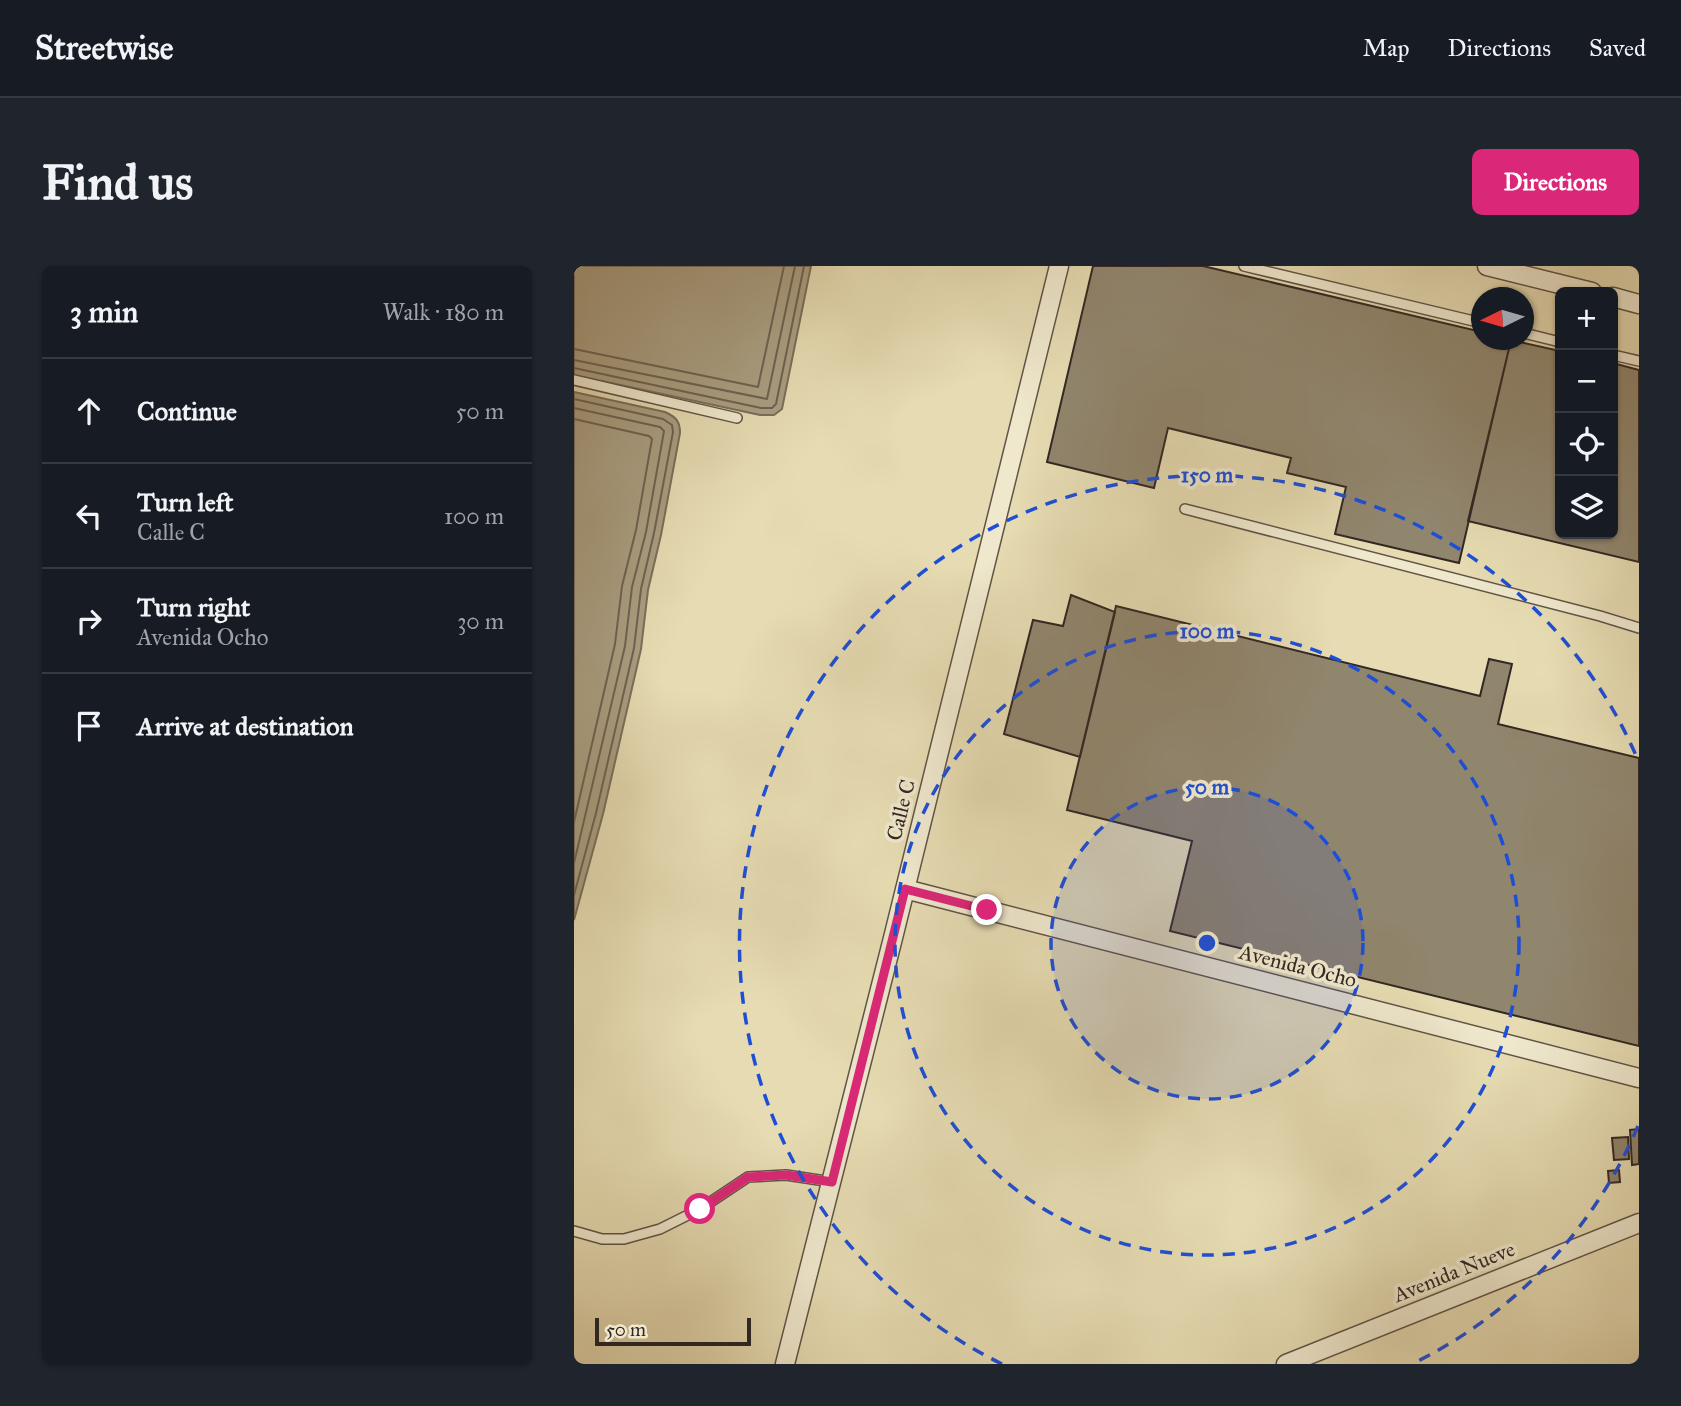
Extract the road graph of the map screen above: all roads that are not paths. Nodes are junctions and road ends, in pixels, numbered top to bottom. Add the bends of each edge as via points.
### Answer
1 (1059, 266) edge
2 (1244, 266) edge
3 (1487, 266) edge
4 (1572, 287) edge
5 (1618, 299) edge
6 (1639, 304) edge
7 (1471, 320) edge
8 (1534, 336) edge
9 (1555, 341) edge
10 (1618, 356) edge
11 (1639, 361) edge
12 (574, 380) edge
13 (737, 418) dead end
14 (1185, 509) dead end
15 (1639, 628) edge
16 (905, 889) junction
17 (1639, 1078) edge
18 (832, 1182) junction
19 (1639, 1223) edge
20 (574, 1231) edge
21 (785, 1364) edge
22 (1286, 1364) edge

1 - 16 street, Calle C
2 - 7 lane
3 - 4 street
5 - 6 street
8 - 9 lane
10 - 11 lane
12 - 13 lane
14 - 15 lane
16 - 17 street, Avenida Ocho
16 - 18 street, Calle C
18 - 20 lane via 786,1175 748,1177 660,1229 624,1239
18 - 21 street, Calle C
19 - 22 street, Avenida Nueve

